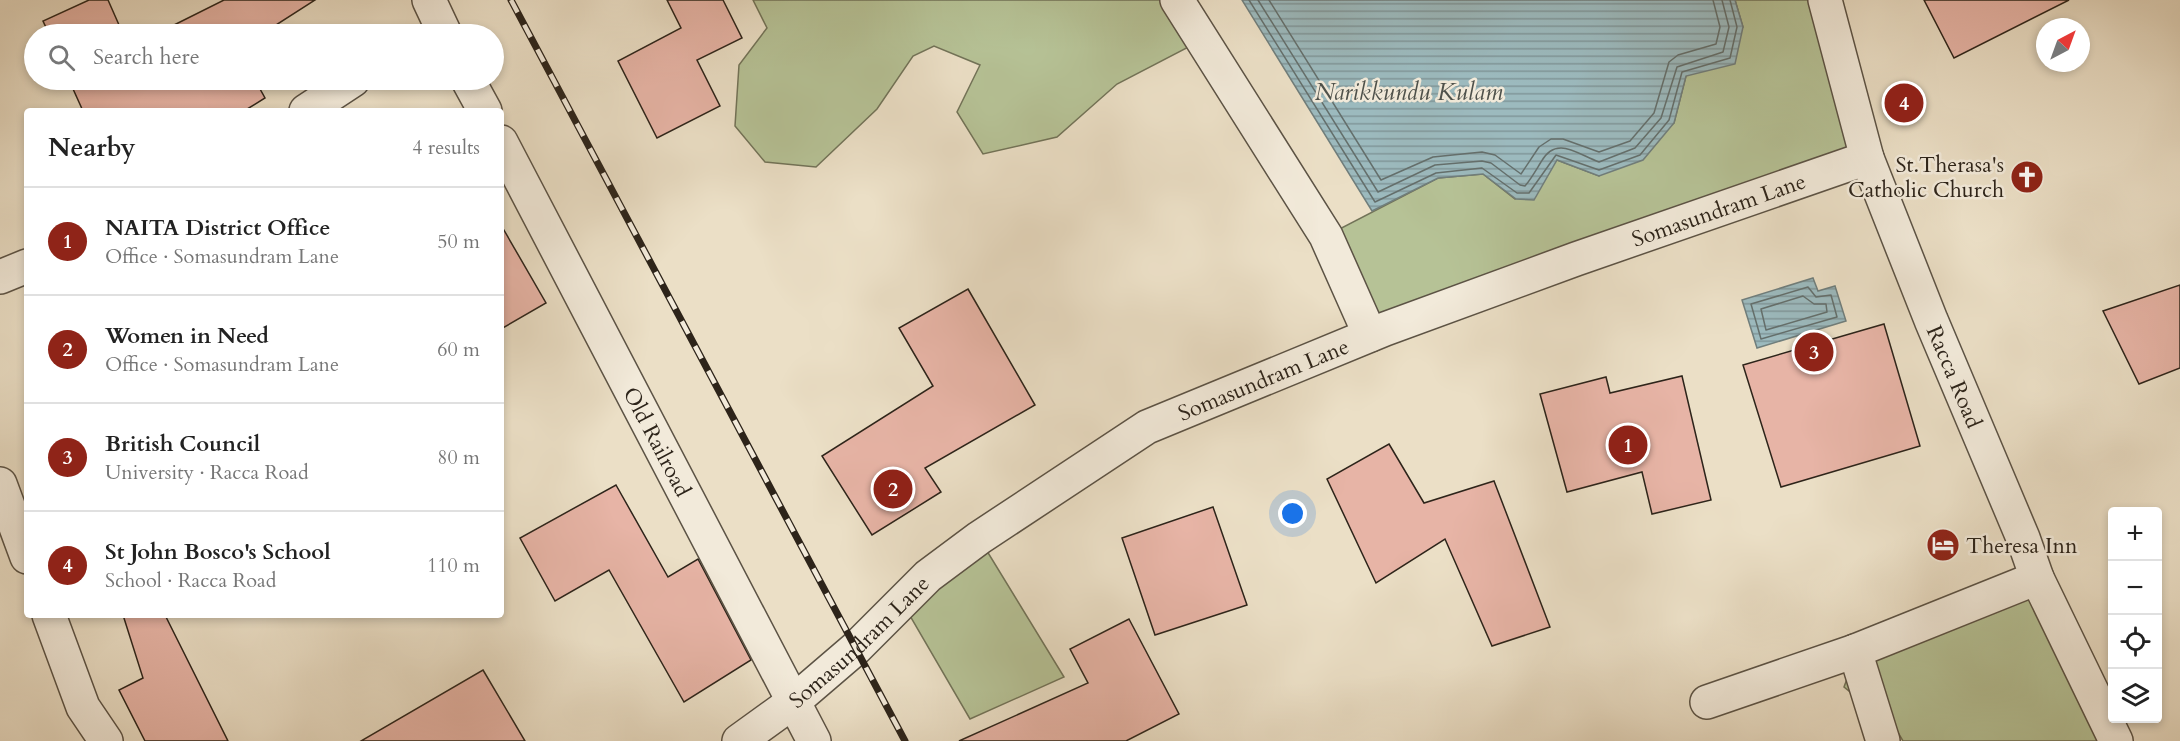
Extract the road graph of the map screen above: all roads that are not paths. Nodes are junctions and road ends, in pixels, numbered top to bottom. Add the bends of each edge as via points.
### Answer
1 (1177, 0) edge
2 (1825, 0) edge
3 (338, 90) edge
4 (473, 90) edge
5 (311, 108) edge
6 (483, 108) edge
7 (504, 148) edge
8 (1867, 158) junction
9 (24, 267) edge
10 (0, 277) edge
11 (1370, 335) junction
12 (0, 484) edge
13 (24, 549) edge
14 (2037, 578) junction
15 (50, 618) edge
16 (1855, 651) junction
17 (794, 702) junction
18 (1707, 702) dead end
19 (106, 741) edge
20 (738, 741) edge
21 (814, 741) edge
22 (1883, 741) edge
23 (2116, 741) edge

1 - 11 street via 1326,236
2 - 8 street, Racca Road
3 - 5 street
4 - 6 street
7 - 17 street, Old Railroad
8 - 11 street, Somasundram Lane
8 - 14 street, Racca Road
9 - 10 street
11 - 17 street, Somasundram Lane via 1147,427 928,576 856,648
12 - 13 street
14 - 16 street
14 - 23 street, Racca Road
15 - 19 street via 83,707
16 - 18 street
16 - 22 street
17 - 20 street, Somasundram Lane
17 - 21 street, Old Railroad

